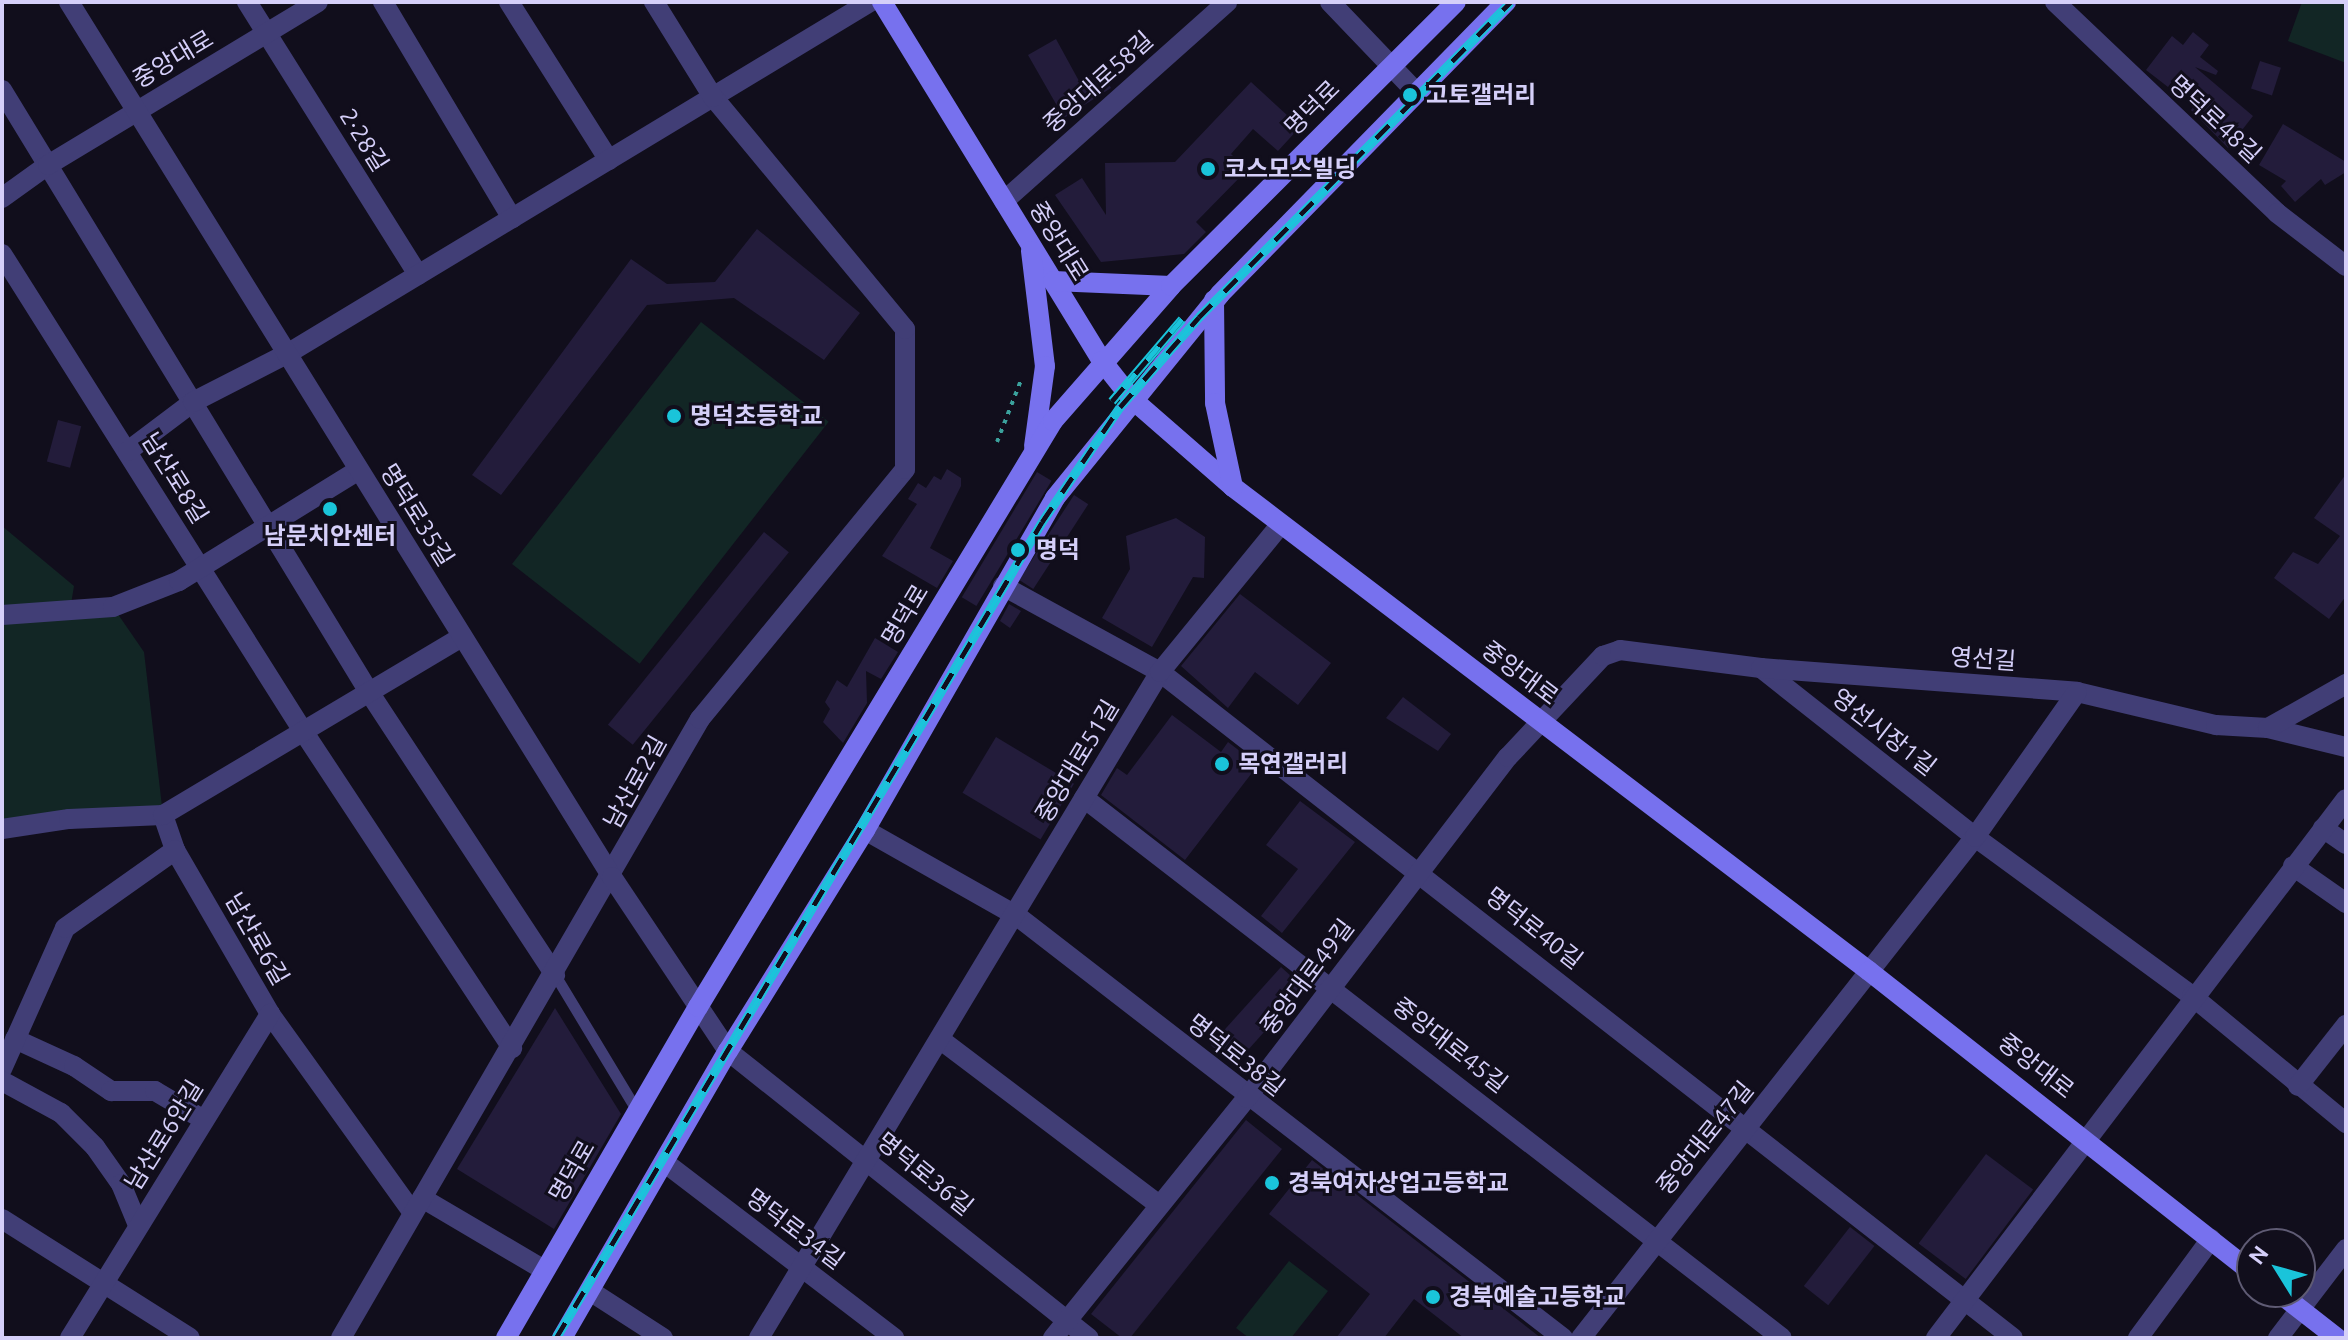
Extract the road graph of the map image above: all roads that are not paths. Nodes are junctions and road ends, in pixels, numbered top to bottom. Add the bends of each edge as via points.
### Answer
1 (69, 2) edge
2 (247, 2) edge
3 (318, 2) edge
4 (383, 2) edge
5 (509, 2) edge
6 (654, 2) edge
7 (870, 2) edge
8 (882, 2) edge
9 (1227, 2) edge
10 (1330, 2) edge
11 (1456, 2) edge
12 (1506, 2) edge
13 (2055, 2) edge
14 (267, 33) junction
15 (1391, 66) junction
16 (2, 90) edge
17 (1416, 92) junction
18 (713, 97) junction
19 (137, 111) junction
20 (609, 160) junction
21 (48, 165) junction
22 (2, 198) edge
23 (1004, 201) junction
24 (512, 218) junction
25 (1030, 243) junction
26 (2, 254) edge
27 (2346, 266) edge
28 (418, 275) junction
29 (1053, 281) junction
30 (1171, 286) junction
31 (1214, 300) junction
32 (287, 354) junction
33 (1102, 361) junction
34 (1132, 399) junction
35 (193, 402) junction
36 (128, 451) junction
37 (1033, 454) junction
38 (359, 470) junction
39 (1233, 487) junction
40 (1281, 524) junction
41 (269, 527) junction
42 (201, 568) junction
43 (1003, 586) junction
44 (2, 615) edge
45 (462, 637) junction
46 (1603, 656) joint
47 (1761, 668) junction
48 (1160, 672) junction
49 (2346, 684) edge
50 (369, 692) junction
51 (2077, 692) junction
52 (1541, 722) junction
53 (2268, 728) junction
54 (303, 731) junction
55 (2346, 747) edge
56 (1084, 798) junction
57 (2346, 799) edge
58 (163, 815) junction
59 (2323, 828) junction
60 (2, 829) edge
61 (865, 830) junction
62 (1975, 837) junction
63 (2346, 844) edge
64 (175, 850) junction
65 (2293, 866) junction
66 (1420, 872) junction
67 (612, 877) junction
68 (2346, 903) edge
69 (1017, 916) junction
70 (1869, 971) junction
71 (555, 975) junction
72 (1332, 987) junction
73 (2192, 996) junction
74 (698, 1007) junction
75 (270, 1014) junction
76 (2346, 1025) edge
77 (941, 1040) junction
78 (10, 1041) edge
79 (512, 1048) junction
80 (728, 1051) junction
81 (2, 1069) edge
82 (2, 1081) edge
83 (2298, 1086) junction
84 (1247, 1098) junction
85 (637, 1111) junction
86 (204, 1120) junction
87 (2346, 1123) edge
88 (1747, 1129) junction
89 (2088, 1139) junction
90 (867, 1161) junction
91 (664, 1162) junction
92 (1159, 1205) junction
93 (417, 1206) junction
94 (2, 1219) edge
95 (138, 1225) junction
96 (1658, 1239) junction
97 (2211, 1239) junction
98 (2346, 1249) edge
99 (2236, 1259) edge
100 (804, 1268) junction
101 (544, 1270) junction
102 (102, 1283) junction
103 (590, 1291) junction
104 (1965, 1299) junction
105 (2300, 1309) junction
106 (1067, 1321) junction
107 (70, 1338) edge
108 (190, 1338) edge
109 (341, 1338) edge
110 (506, 1338) edge
111 (562, 1338) edge
112 (663, 1338) edge
113 (759, 1338) edge
114 (894, 1338) edge
115 (1053, 1338) edge
116 (1089, 1338) edge
117 (1563, 1338) edge
118 (1581, 1338) edge
119 (1782, 1338) edge
120 (1936, 1338) edge
121 (2013, 1338) edge
122 (2138, 1338) edge
123 (2278, 1338) edge
124 (2337, 1338) edge

1 - 19 street, 명덕로35길
2 - 14 street, 2·28길
3 - 14 street, 중앙대로
4 - 24 street
5 - 20 street
6 - 18 street
7 - 18 street
8 - 23 main road, 중앙대로
9 - 23 street, 중앙대로58길
10 - 15 street
11 - 15 main road, 명덕로
12 - 17 main road
13 - 27 street, 명덕로48길 via 2277,213
14 - 19 street, 중앙대로
14 - 28 street, 2·28길
15 - 17 street
15 - 30 main road, 명덕로
16 - 21 street
17 - 31 main road
18 - 20 street
18 - 67 street, 남산로2길 via 905,329 905,469 700,719
19 - 21 street, 중앙대로
19 - 32 street, 명덕로35길
20 - 24 street
21 - 22 street, 중앙대로
21 - 35 street
23 - 25 main road, 중앙대로
24 - 28 street
25 - 29 main road, 중앙대로
25 - 37 main road via 1045,366
26 - 36 street, 남산로8길
28 - 32 street
29 - 30 main road
29 - 33 main road, 중앙대로
30 - 33 main road, 명덕로
31 - 34 main road
31 - 39 main road via 1215,403
32 - 35 street
32 - 38 street, 명덕로35길
33 - 34 main road, 중앙대로
33 - 37 main road, 명덕로
34 - 39 main road, 중앙대로
34 - 43 main road via 1055,498
35 - 36 street
35 - 41 street
36 - 42 street, 남산로8길
37 - 74 main road, 명덕로
38 - 41 street
38 - 45 street, 명덕로35길
39 - 40 main road, 중앙대로
40 - 48 street, 중앙대로51길
40 - 52 main road, 중앙대로
41 - 42 street
41 - 50 street
42 - 44 street via 113,607
42 - 54 street, 남산로8길
43 - 48 street, 명덕로40길
43 - 61 main road
45 - 50 street
45 - 67 street, 명덕로35길
46 - 47 street, 영선길 via 1620,650
46 - 52 street, 중앙대로49길
47 - 51 street, 영선길
47 - 62 street, 영선시장1길
48 - 56 street, 중앙대로51길
48 - 66 street, 명덕로40길
49 - 53 street
50 - 54 street
50 - 71 street
51 - 53 street, 영선길 via 2216,725
51 - 62 street
52 - 66 street, 중앙대로49길
52 - 70 main road, 중앙대로
53 - 55 street, 영선길
54 - 58 street
54 - 79 street, 남산로8길
56 - 69 street, 중앙대로51길
56 - 72 street, 중앙대로45길
57 - 59 street
58 - 60 street via 69,819
58 - 64 street, 남산로6길
59 - 63 street
59 - 65 street
61 - 69 street, 명덕로38길
61 - 80 main road
62 - 70 street
62 - 73 street, 영선시장1길
64 - 75 street, 남산로6길
64 - 78 street via 65,928
65 - 68 street
65 - 73 street
66 - 72 street, 중앙대로49길
66 - 88 street, 명덕로40길
67 - 71 street, 남산로2길
67 - 74 street, 명덕로35길
69 - 77 street, 중앙대로51길
69 - 84 street, 명덕로38길
70 - 88 street, 중앙대로47길
70 - 89 main road, 중앙대로
71 - 79 street, 남산로2길
71 - 85 lane
72 - 84 street, 중앙대로49길
72 - 96 street, 중앙대로45길
73 - 83 street, 영선시장1길
73 - 89 street
74 - 80 street, 명덕로35길
74 - 85 main road, 명덕로
75 - 86 street, 남산로6안길
75 - 93 street, 남산로6길
76 - 83 street
77 - 90 street, 중앙대로51길
77 - 92 street
78 - 81 street
78 - 86 street via 74,1066 111,1091 155,1091
79 - 93 street, 남산로2길
80 - 90 street, 명덕로36길
80 - 91 main road
82 - 95 street via 61,1113 95,1147 121,1184
83 - 87 street, 영선시장1길
84 - 92 street, 중앙대로49길
84 - 117 street, 명덕로38길
85 - 101 main road, 명덕로
86 - 95 street, 남산로6안길
88 - 96 street, 중앙대로47길
88 - 104 street, 명덕로40길
89 - 97 main road, 중앙대로
89 - 104 street
90 - 100 street, 중앙대로51길
90 - 106 street, 명덕로36길
91 - 100 street, 명덕로34길
91 - 103 main road
92 - 106 street, 중앙대로49길
93 - 101 street
93 - 109 street, 남산로2길
94 - 102 street
95 - 102 street, 남산로6안길
96 - 118 street, 중앙대로47길
96 - 119 street, 중앙대로45길
97 - 99 main road, 중앙대로
97 - 122 street
98 - 105 street
100 - 113 street, 중앙대로51길
100 - 114 street, 명덕로34길
101 - 110 main road, 명덕로
102 - 107 street, 남산로6안길
102 - 108 street
103 - 111 main road
103 - 112 street
104 - 120 street
104 - 121 street, 명덕로40길
105 - 123 street
105 - 124 main road
106 - 115 street, 중앙대로49길
106 - 116 street, 명덕로36길

